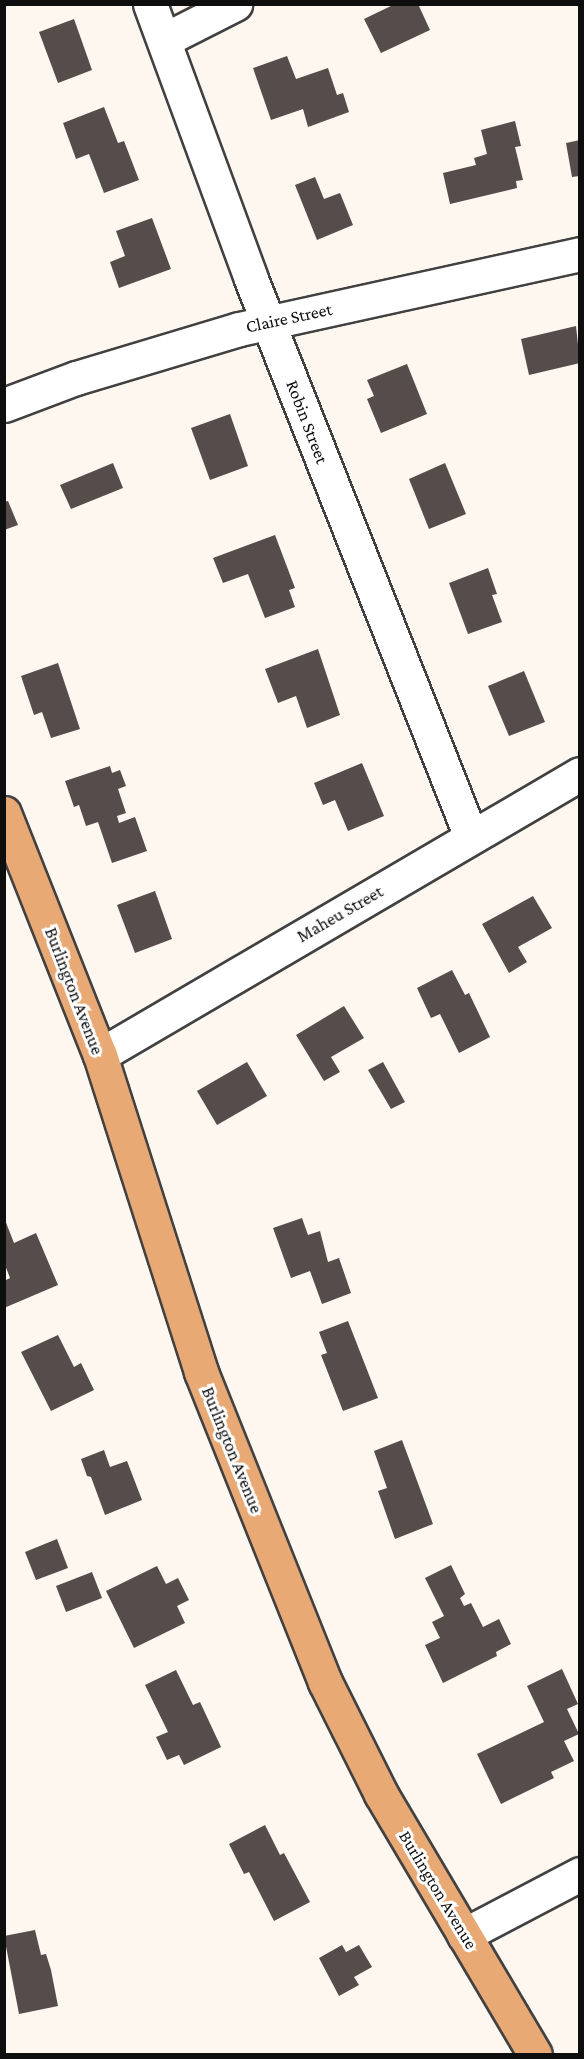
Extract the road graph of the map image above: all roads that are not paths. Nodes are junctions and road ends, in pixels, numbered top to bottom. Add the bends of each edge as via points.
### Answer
1 (150, 4) edge
2 (235, 4) edge
3 (164, 40) junction
4 (579, 254) edge
5 (269, 323) junction
6 (4, 405) edge
7 (579, 774) edge
8 (4, 813) edge
9 (471, 837) junction
10 (100, 1055) junction
11 (579, 1874) edge
12 (464, 1935) junction
13 (535, 2055) edge

1 - 3 street, Robin Street
2 - 3 street
3 - 5 street, Robin Street
4 - 5 street, Claire Street
5 - 6 street, Claire Street via 76,378
5 - 9 street, Robin Street
7 - 9 street, Maheu Street
8 - 10 main road, Burlington Avenue
9 - 10 street, Maheu Street
10 - 12 main road, Burlington Avenue via 201,1372 325,1682 381,1794
11 - 12 street
12 - 13 main road, Burlington Avenue

